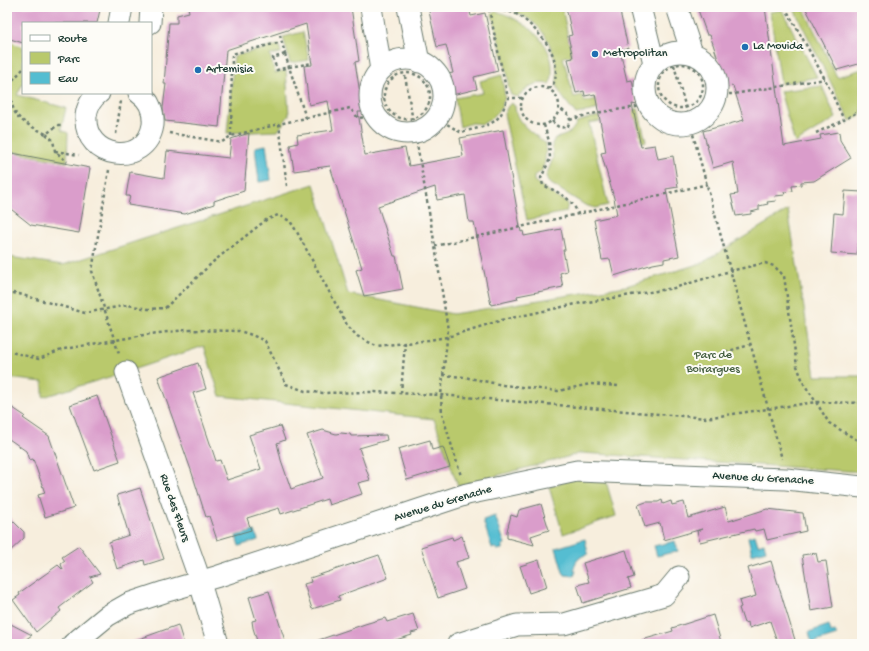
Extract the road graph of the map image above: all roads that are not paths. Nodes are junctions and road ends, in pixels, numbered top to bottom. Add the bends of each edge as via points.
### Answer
1 (122, 7) edge
2 (151, 7) edge
3 (371, 7) edge
4 (408, 7) edge
5 (640, 7) edge
6 (677, 7) edge
7 (119, 22) edge
8 (150, 22) edge
9 (690, 59) junction
10 (654, 63) junction
11 (409, 65) junction
12 (381, 70) junction
13 (99, 94) edge
14 (136, 94) edge
15 (126, 372) road end
16 (862, 487) edge
17 (679, 577) dead end
18 (200, 582) junction
19 (73, 644) edge
20 (218, 644) edge
21 (458, 644) edge

1 - 7 street
2 - 8 street
3 - 12 street
4 - 11 street
5 - 10 street
6 - 9 street
9 - 10 street via 685,52 671,53
9 - 10 street via 701,58 709,65 717,84 717,94 708,113 700,119 681,125 662,120 648,105 645,79
11 - 12 street via 394,62
11 - 12 street via 429,67 437,75 444,96 437,118 424,129 413,126 404,134 383,125 371,105 370,92
13 - 14 street via 90,103 86,112 88,134 102,150 122,154 132,152 141,146 152,130 152,111 148,102
15 - 18 street, Rue des Fleurs
16 - 18 street, Avenue du Grenache via 786,479 577,471 467,494
17 - 21 street via 664,595 564,624 517,625
18 - 19 street, Avenue du Grenache via 128,604 107,616
18 - 20 street, Rue des Fleurs

